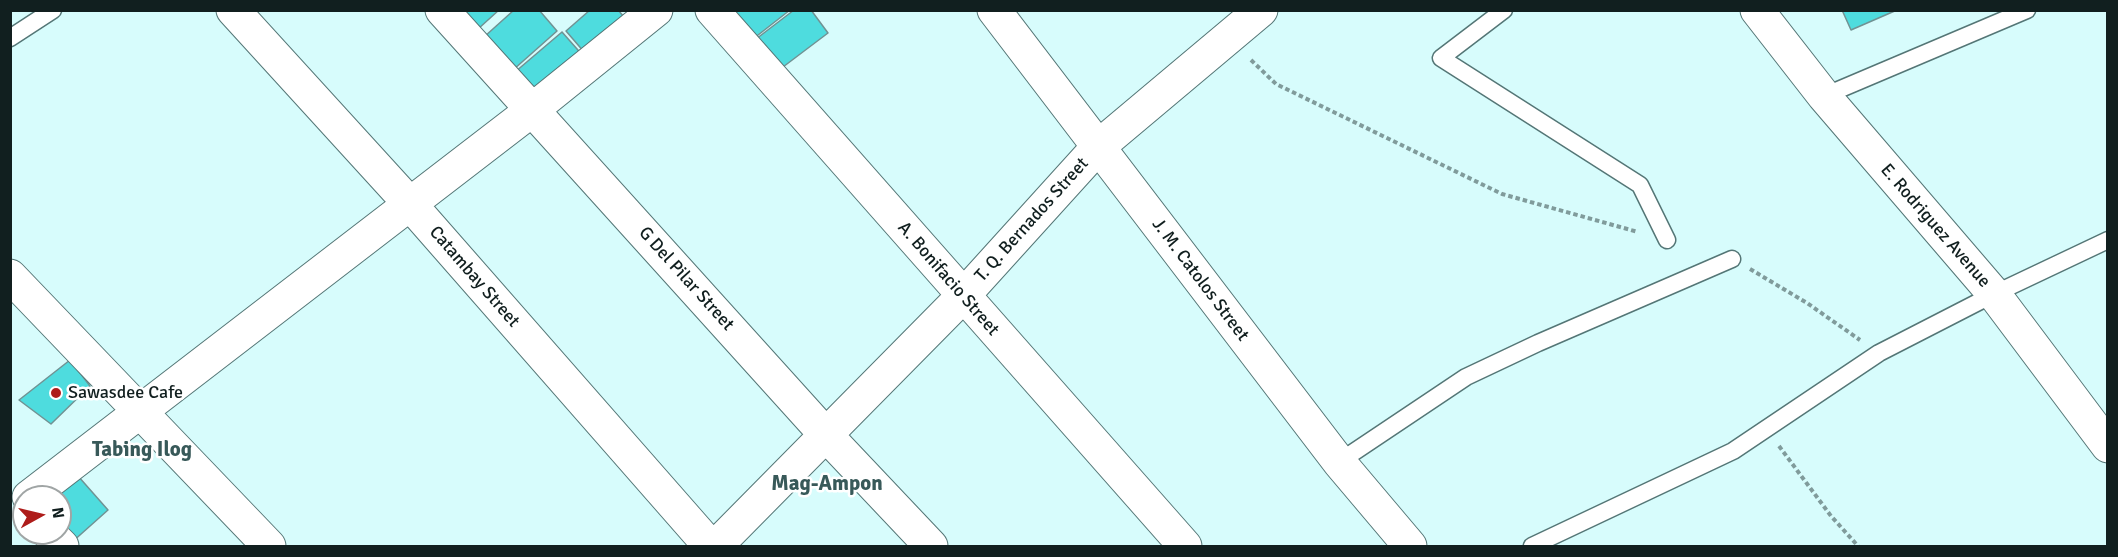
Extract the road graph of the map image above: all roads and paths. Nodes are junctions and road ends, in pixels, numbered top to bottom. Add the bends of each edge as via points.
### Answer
1 (53, 10) edge
2 (233, 10) edge
3 (442, 10) edge
4 (656, 10) edge
5 (712, 10) edge
6 (994, 10) edge
7 (1261, 10) edge
8 (1504, 10) edge
9 (1757, 10) edge
10 (2027, 10) edge
11 (10, 38) edge
12 (1229, 38) junction
13 (1824, 96) junction
14 (532, 110) junction
15 (1098, 147) junction
16 (410, 204) junction
17 (1667, 240) joint
18 (2108, 240) edge
19 (1732, 259) joint
20 (10, 276) edge
21 (1994, 294) junction
22 (963, 296) junction
23 (1880, 353) junction
24 (142, 412) junction
25 (1767, 428) junction
26 (826, 435) junction
27 (2108, 446) edge
28 (1340, 462) junction
29 (41, 485) edge
30 (269, 546) edge
31 (710, 546) edge
32 (716, 546) edge
33 (931, 546) edge
34 (1185, 546) edge
35 (1410, 546) edge
36 (1532, 546) edge
37 (1858, 546) edge

1 - 11 lane
2 - 16 street, Catambay Street
3 - 14 street, G Del Pilar Street
4 - 14 street
5 - 22 street, A. Bonifacio Street
6 - 15 street, J. M. Catolos Street
7 - 12 street, T. Q. Bernados Street
8 - 17 lane via 1442,58 1640,185
9 - 13 street, E. Rodriguez Avenue
10 - 13 lane
12 - 15 street, T. Q. Bernados Street
12 - 17 path via 1276,84 1502,194
13 - 21 street, E. Rodriguez Avenue
14 - 16 street
14 - 26 street, G Del Pilar Street
15 - 22 street, T. Q. Bernados Street
15 - 28 street, J. M. Catolos Street
16 - 24 street
16 - 31 street, Catambay Street
18 - 21 lane
19 - 23 path via 1807,303
19 - 28 lane via 1466,377
20 - 24 street
21 - 23 lane
21 - 27 street, E. Rodriguez Avenue
22 - 26 street, T. Q. Bernados Street
22 - 34 street, A. Bonifacio Street
23 - 25 lane
24 - 29 street
24 - 30 street
25 - 36 lane via 1733,451
25 - 37 path via 1831,516
26 - 32 street, T. Q. Bernados Street
26 - 33 street, G Del Pilar Street
28 - 35 street, J. M. Catolos Street

